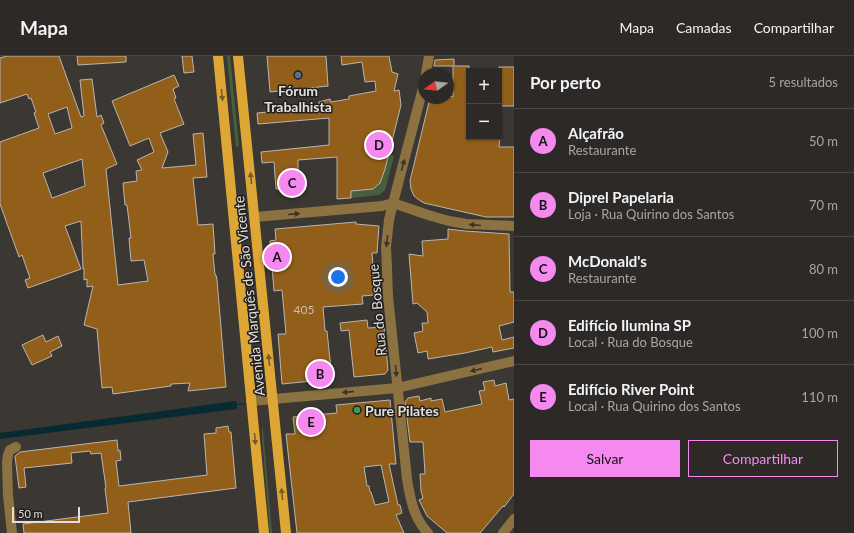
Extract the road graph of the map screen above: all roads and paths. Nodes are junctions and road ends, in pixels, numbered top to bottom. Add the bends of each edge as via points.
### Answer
1 (218, 56) edge
2 (238, 56) edge
3 (429, 56) edge
4 (427, 68) edge
5 (419, 104) edge
6 (393, 203) junction
7 (255, 217) junction
8 (514, 226) edge
9 (514, 361) edge
10 (397, 388) junction
11 (273, 399) junction
12 (251, 401) junction
13 (16, 447) dead end
14 (514, 520) edge
15 (12, 533) edge
16 (264, 533) edge
17 (286, 533) edge
18 (428, 533) edge
19 (503, 533) edge

1 -> 12 main road, Avenida Marquês de São Vicente
7 -> 2 main road, Avenida Marquês de São Vicente
3 - 4 street
6 -> 5 street, Rua do Bosque
7 -> 6 street
8 -> 6 street via 482,226 449,221
6 -> 10 street, Rua do Bosque via 386,247
11 -> 7 main road, Avenida Marquês de São Vicente
9 -> 10 street
10 -> 11 street
10 - 18 street, Rua do Bosque via 411,500 416,515
11 - 12 street
17 -> 11 main road, Avenida Marquês de São Vicente
12 -> 16 main road, Avenida Marquês de São Vicente
13 - 15 street via 10,450 6,462
14 - 19 street

